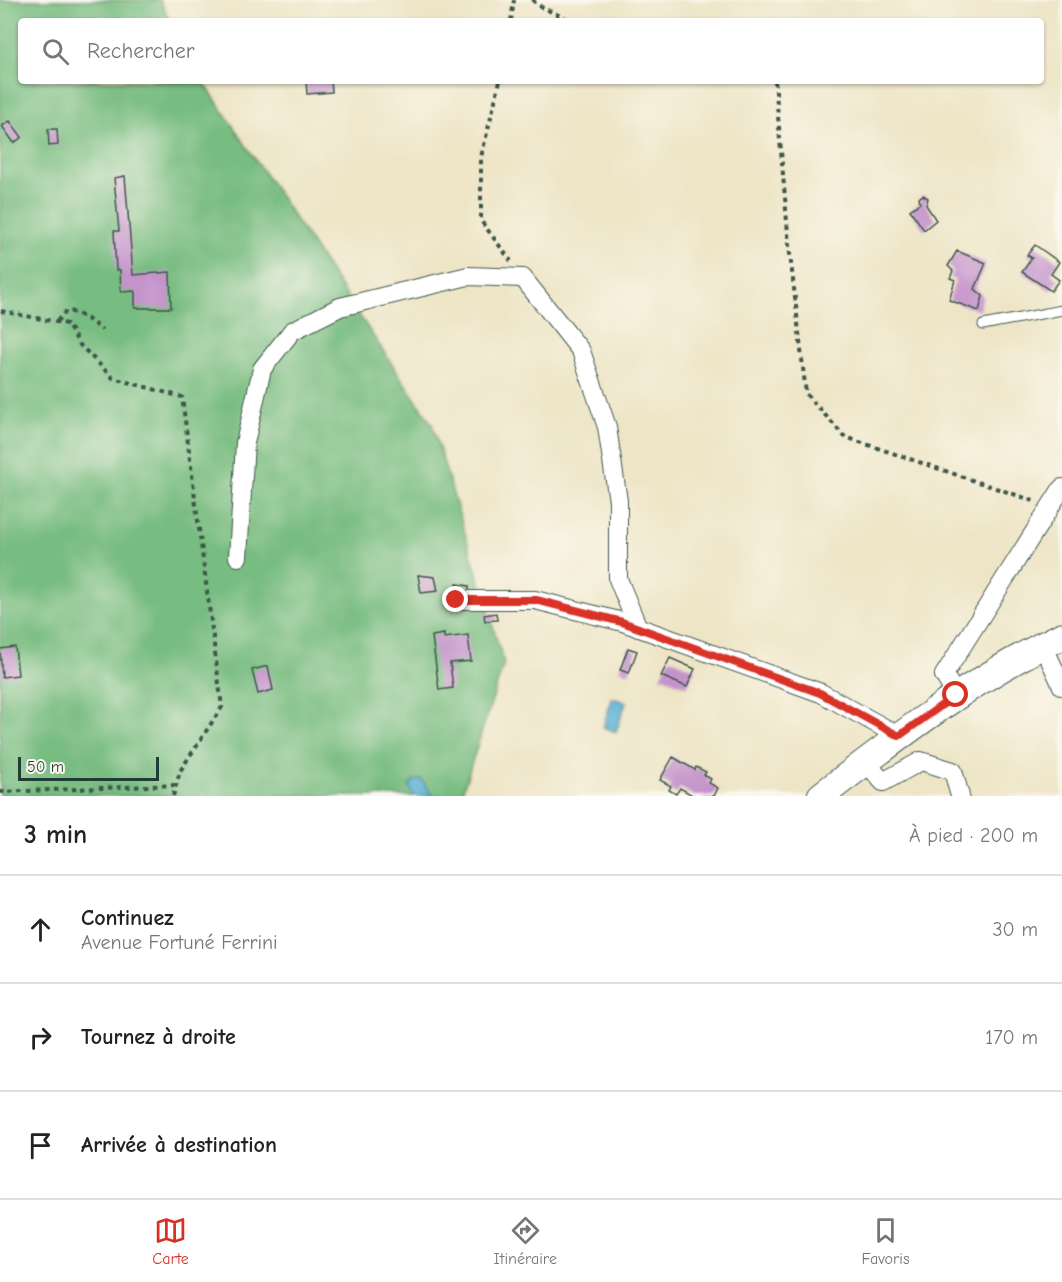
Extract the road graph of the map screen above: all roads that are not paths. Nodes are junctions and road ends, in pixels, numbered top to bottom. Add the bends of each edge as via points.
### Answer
1 (1062, 310) edge
2 (983, 325) dead end
3 (1062, 488) edge
4 (238, 556) dead end
5 (456, 600) dead end
6 (638, 628) junction
7 (1053, 640) edge
8 (1062, 686) edge
9 (956, 695) junction
10 (899, 736) junction
11 (866, 762) junction
12 (821, 796) edge
13 (960, 796) edge

1 - 2 lane
3 - 9 street via 944,675
4 - 6 street via 245,443 262,369 292,331 340,307 468,276 524,278 581,351 607,428 618,501 618,579
5 - 6 street via 536,600
6 - 10 street via 820,693
7 - 8 street
7 - 9 main road
9 - 10 main road
10 - 11 main road
11 - 12 main road
11 - 13 street via 883,782 921,762 953,771

